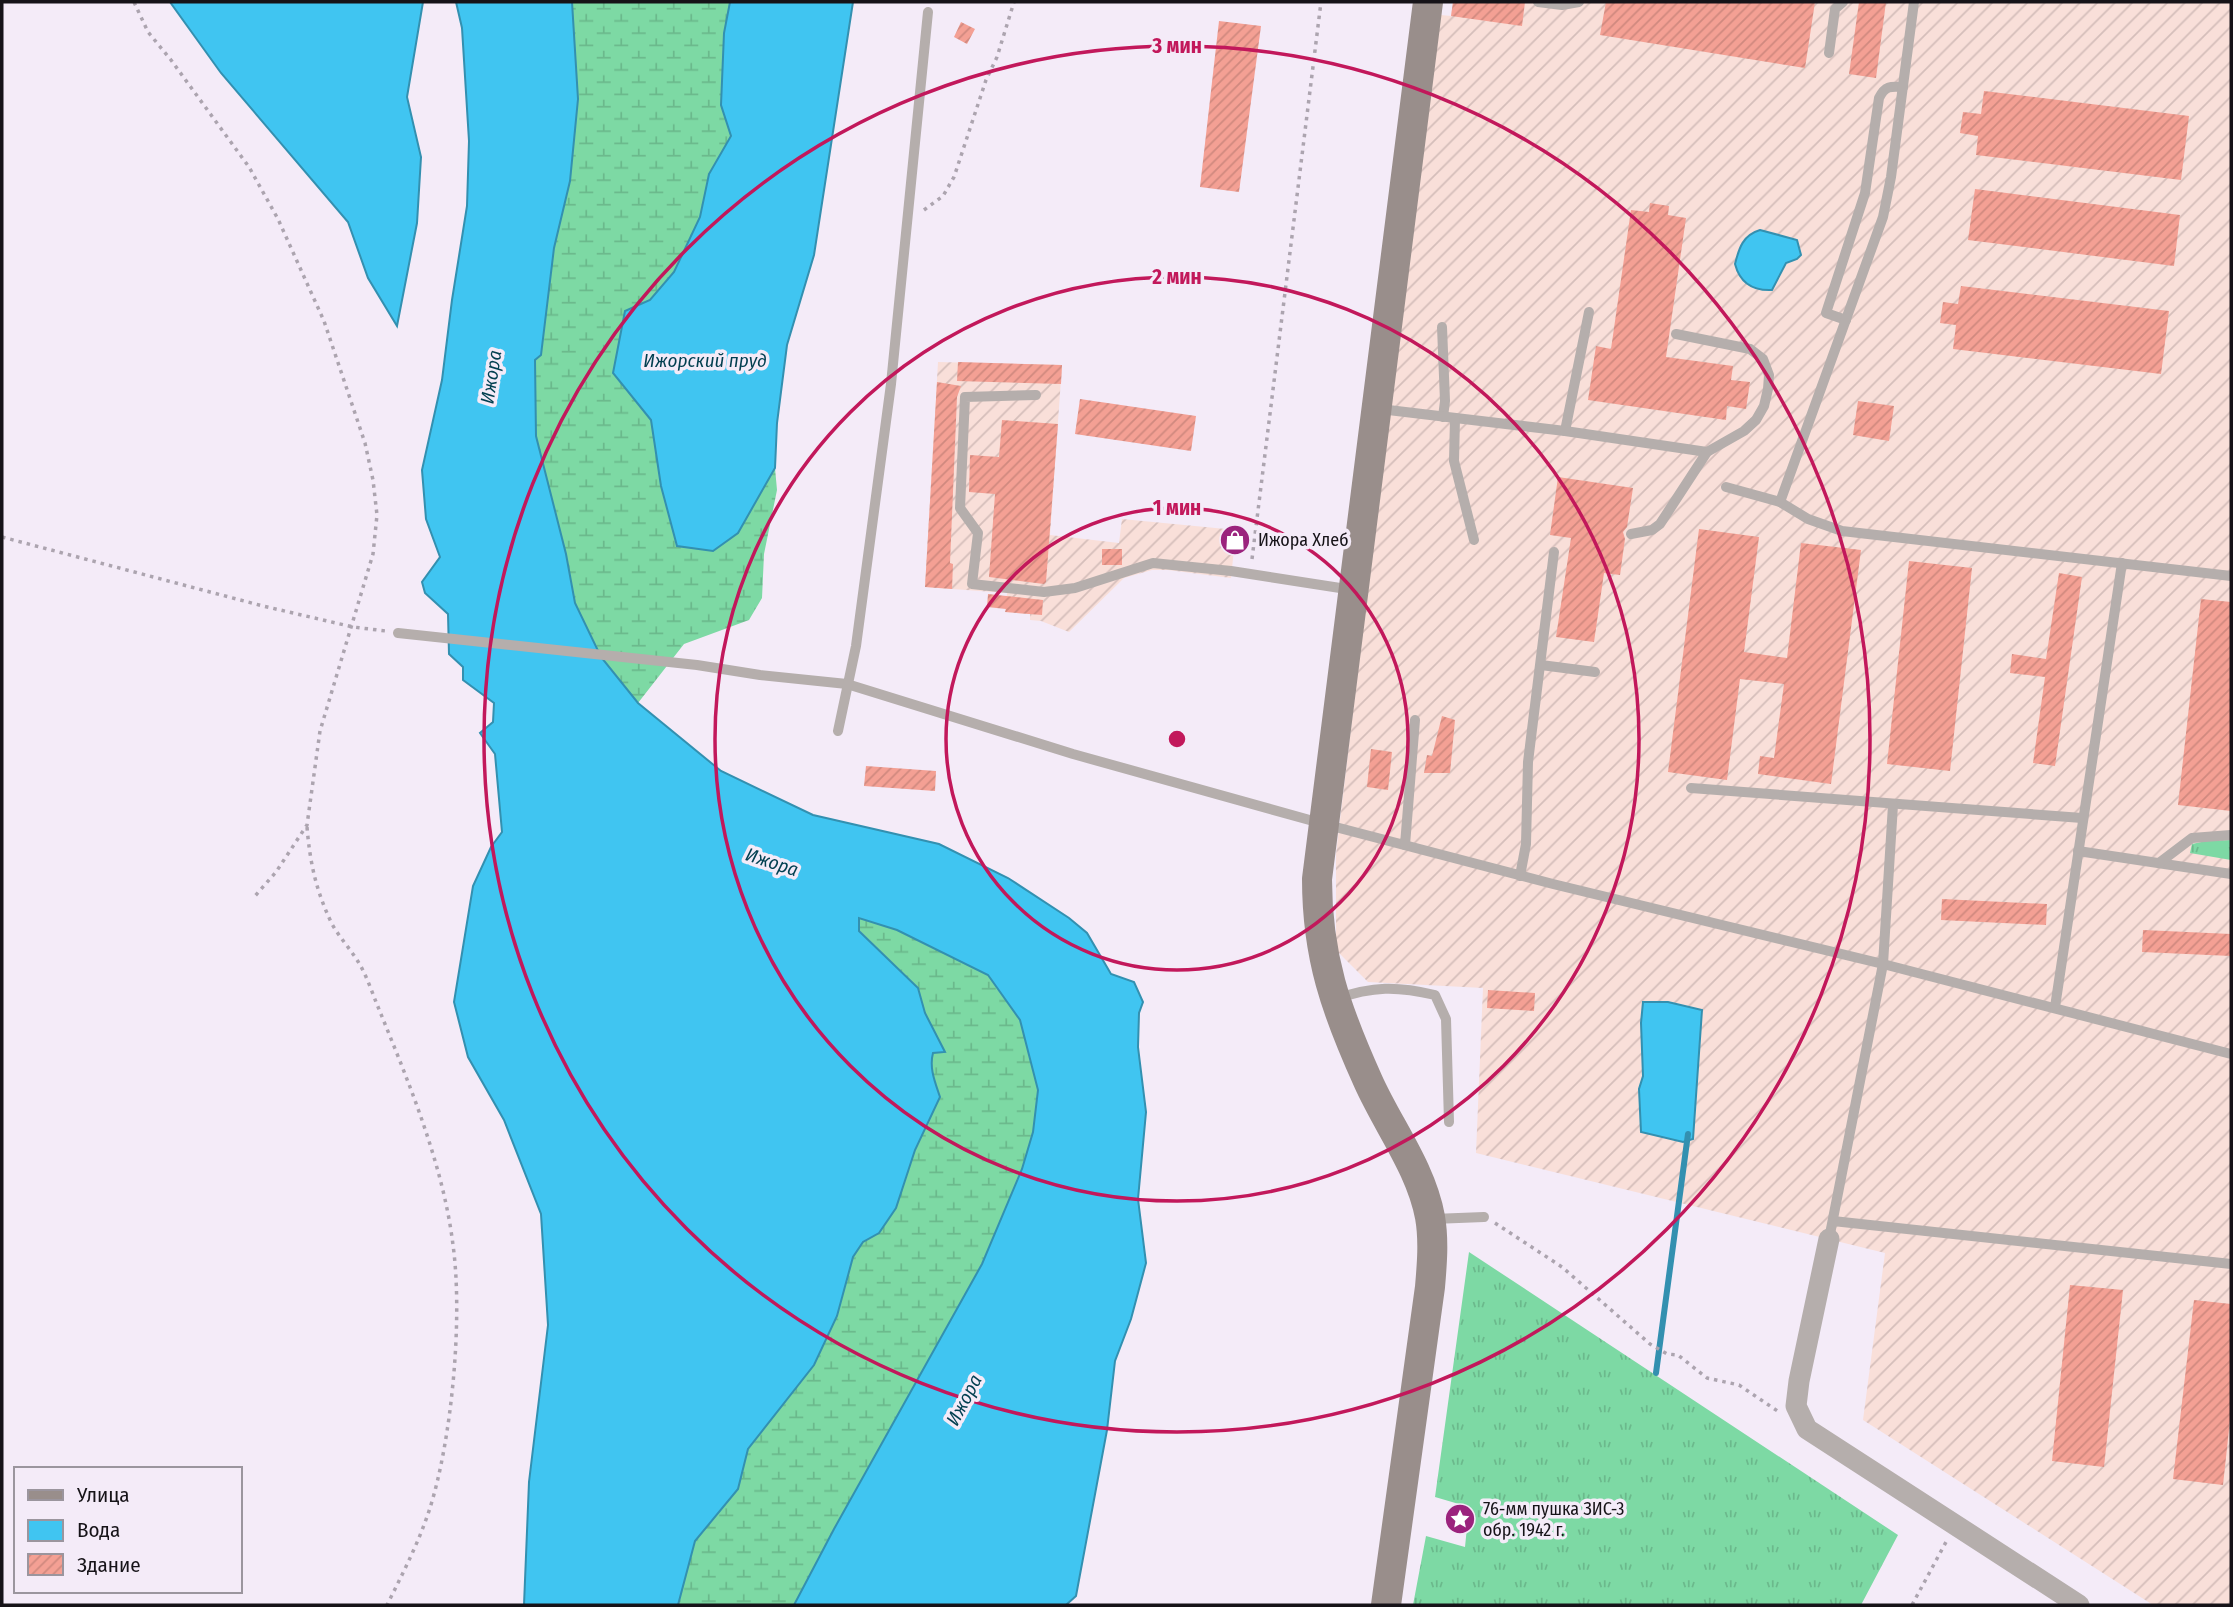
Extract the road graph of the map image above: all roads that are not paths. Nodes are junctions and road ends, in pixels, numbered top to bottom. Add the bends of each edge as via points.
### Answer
1 (1428, 2) edge
2 (1538, 2) edge
3 (1579, 2) edge
4 (1843, 2) edge
5 (1914, 2) edge
6 (928, 12) dead end
7 (1829, 53) dead end
8 (1903, 87) junction
9 (1589, 312) dead end
10 (1846, 320) junction
11 (1442, 327) dead end
12 (1676, 334) dead end
13 (1036, 395) dead end
14 (1377, 408) junction
15 (1443, 417) junction
16 (1455, 418) junction
17 (1565, 431) junction
18 (1707, 452) junction
19 (1726, 487) dead end
20 (1780, 502) junction
21 (1632, 534) dead end
22 (1474, 540) dead end
23 (1554, 552) dead end
24 (2122, 563) junction
25 (2231, 576) edge
26 (1354, 591) junction
27 (398, 633) road end
28 (1541, 665) junction
29 (1595, 672) dead end
30 (847, 684) junction
31 (1415, 720) dead end
32 (838, 731) dead end
33 (1691, 788) dead end
34 (1894, 805) junction
35 (1418, 817) dead end
36 (2082, 818) junction
37 (1407, 822) junction
38 (1324, 824) junction
39 (2231, 835) edge
40 (1405, 845) junction
41 (2078, 850) junction
42 (2159, 863) junction
43 (2231, 874) edge
44 (1520, 876) junction
45 (1883, 964) junction
46 (1335, 999) junction
47 (2055, 1007) junction
48 (2231, 1054) edge
49 (1449, 1122) dead end
50 (1484, 1217) road end
51 (1430, 1219) junction
52 (1831, 1230) junction
53 (2231, 1264) edge
54 (1386, 1605) edge
55 (2079, 1605) edge

1 - 14 main road
2 - 3 lane
4 - 7 lane via 1835,9
5 - 8 lane
6 - 30 lane via 889,398
8 - 10 lane via 1883,217
8 - 10 lane via 1891,86 1879,98 1865,193 1826,313
9 - 17 lane
10 - 20 lane
11 - 15 lane
12 - 18 lane via 1750,349 1763,359 1769,376 1764,406 1756,420
13 - 26 lane via 965,397 960,509 978,533 972,584 1044,592 1075,588 1153,563
14 - 15 lane
14 - 26 main road
15 - 16 lane
16 - 17 lane
16 - 22 lane via 1454,461
17 - 18 lane
18 - 21 lane via 1660,524
19 - 20 lane
20 - 24 lane via 1808,519 1842,531
23 - 28 lane
24 - 25 lane
24 - 36 lane
26 - 38 main road
27 - 30 lane
28 - 29 lane
28 - 44 lane
30 - 32 lane
30 - 38 lane via 1073,754
31 - 37 lane
33 - 34 lane
34 - 36 lane
34 - 45 lane
35 - 37 lane
36 - 41 lane
37 - 40 lane
38 - 40 lane
38 - 46 main road via 1317,913
39 - 42 lane via 2192,838
40 - 44 lane
41 - 42 lane
41 - 47 lane
42 - 43 lane
44 - 45 lane
45 - 47 lane
45 - 52 lane
46 - 49 lane via 1379,987 1435,995 1446,1019
46 - 51 main road via 1367,1080 1424,1193
47 - 48 lane
50 - 51 lane
51 - 54 main road via 1430,1287
52 - 53 lane
52 - 55 street via 1799,1381 1796,1406 1807,1429

